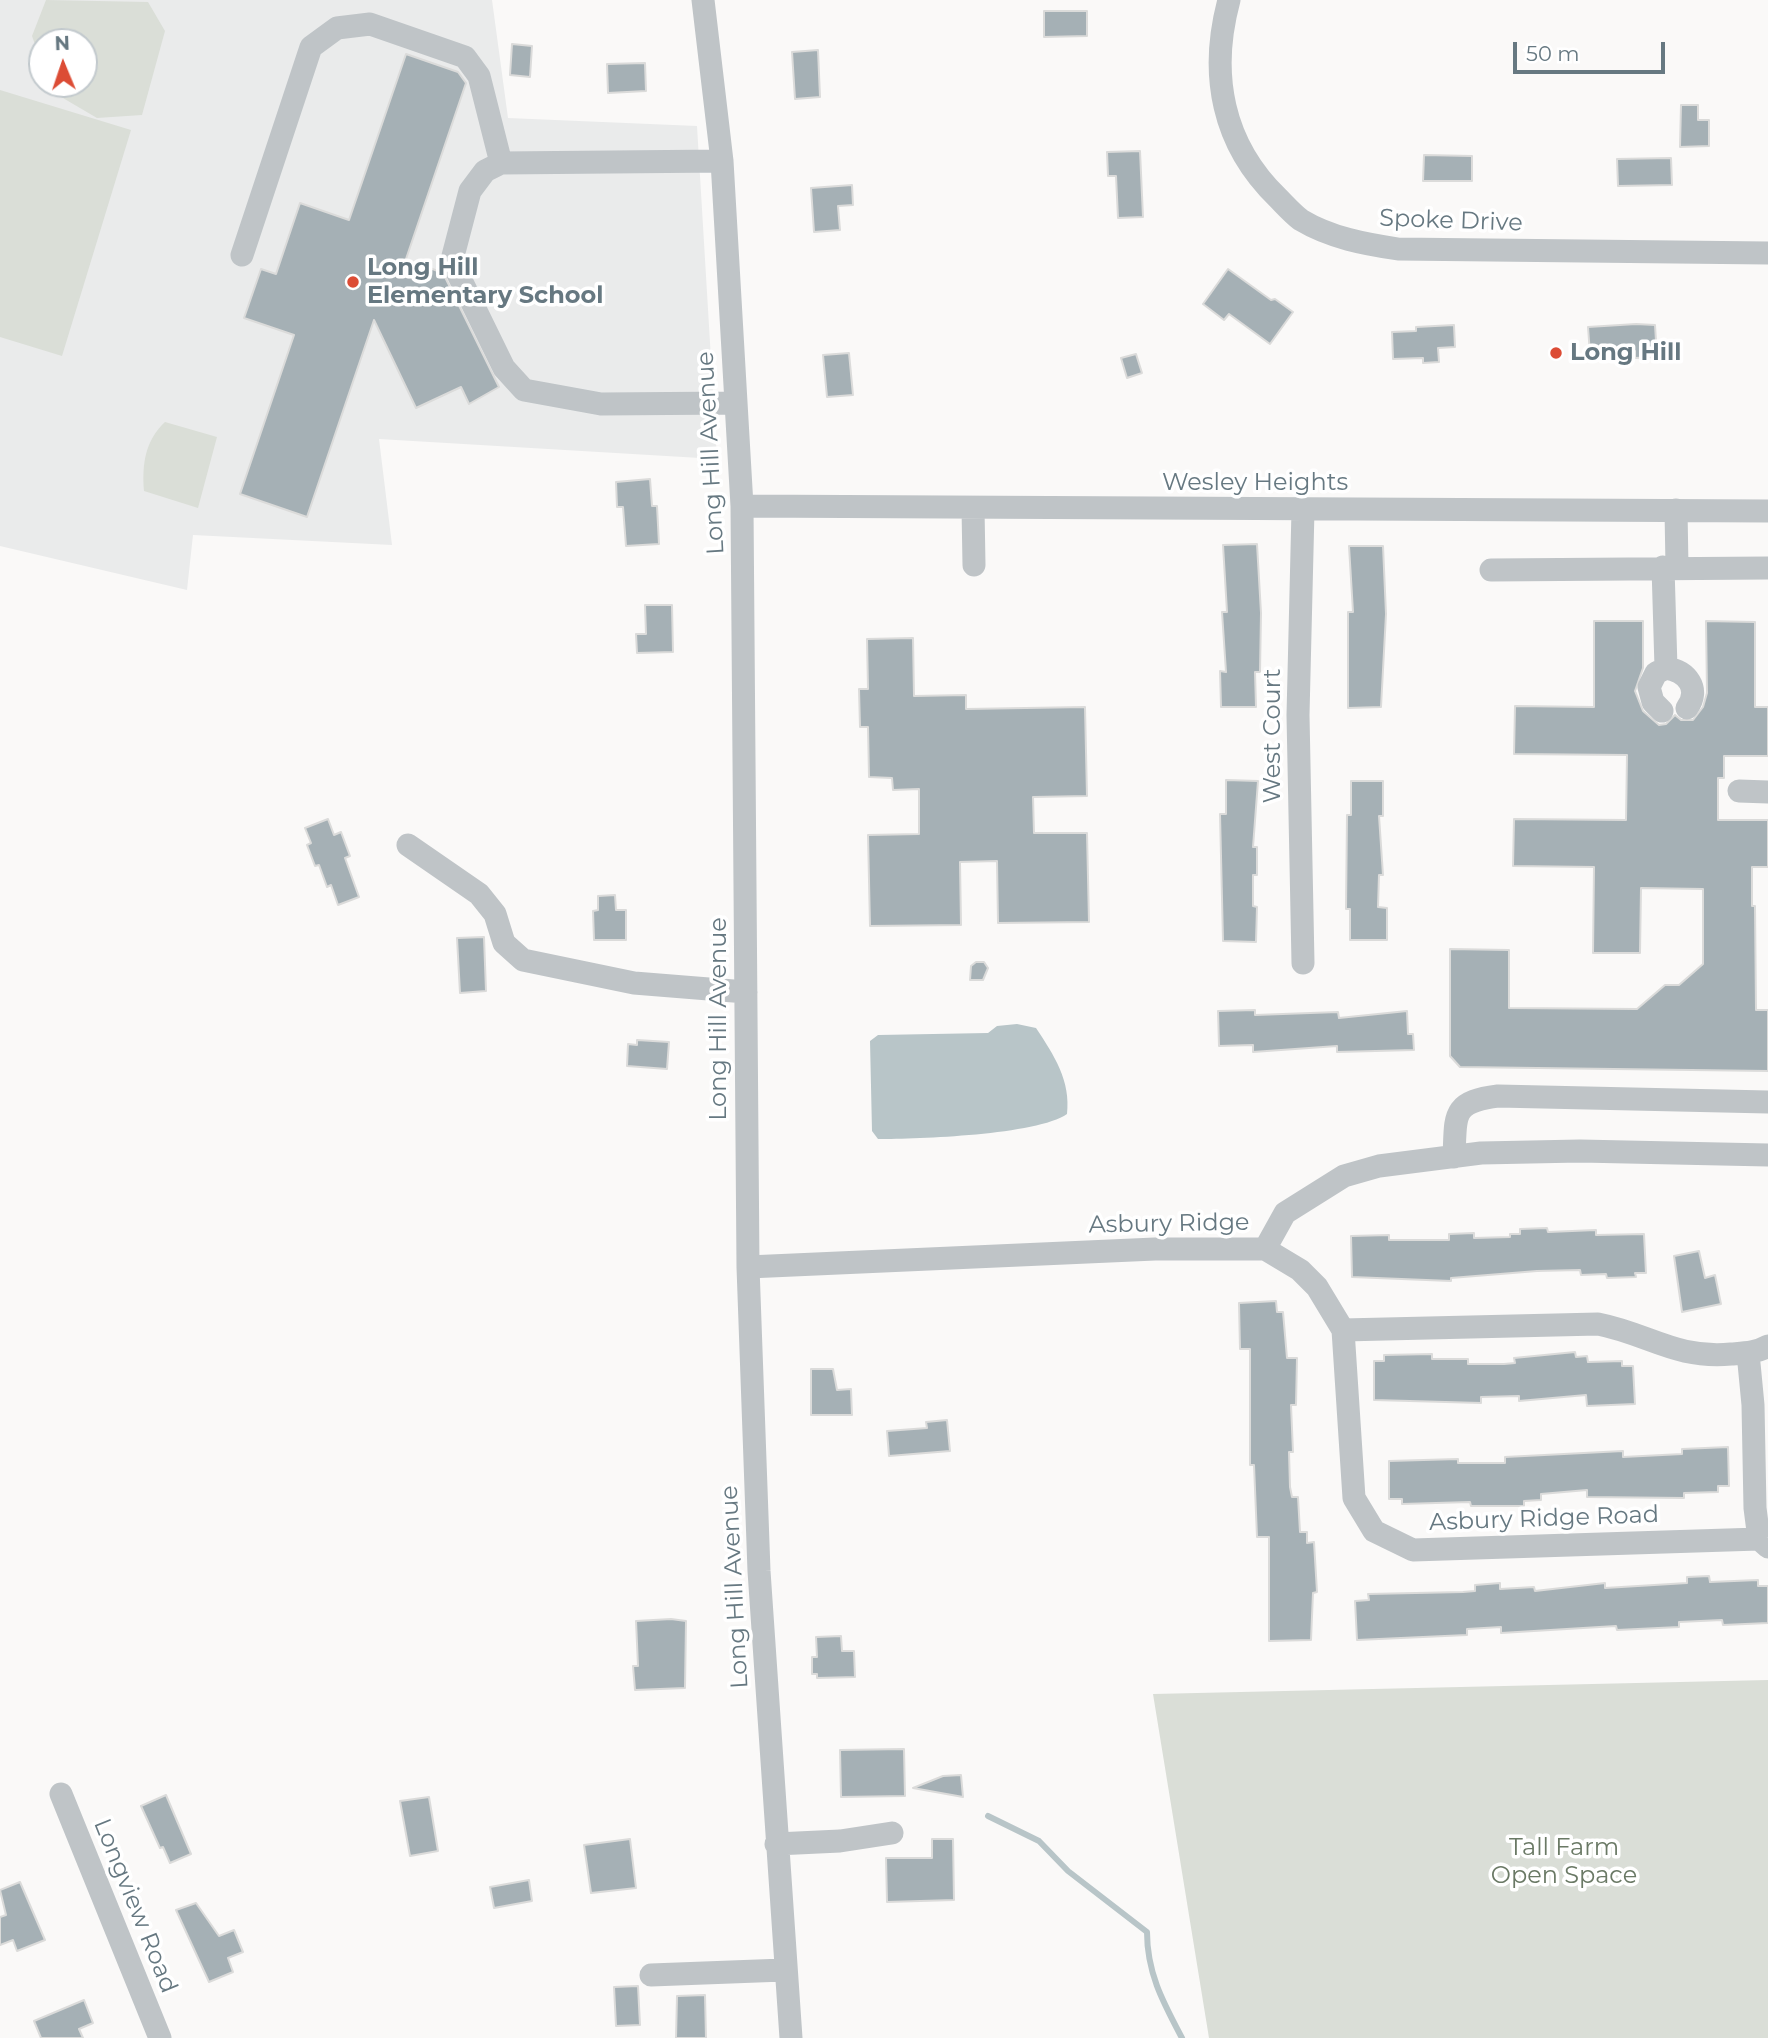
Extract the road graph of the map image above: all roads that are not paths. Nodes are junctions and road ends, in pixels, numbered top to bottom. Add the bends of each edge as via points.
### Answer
1 (705, 0) edge
2 (1229, 0) edge
3 (722, 161) junction
4 (501, 163) junction
5 (1768, 253) edge
6 (242, 255) dead end
7 (736, 403) junction
8 (742, 506) junction
9 (973, 508) junction
10 (1303, 510) junction
11 (1676, 510) junction
12 (1768, 511) edge
13 (974, 565) dead end
14 (1670, 567) junction
15 (1768, 568) edge
16 (1492, 570) dead end
17 (1666, 668) junction
18 (1687, 708) dead end
19 (1662, 710) dead end
20 (1739, 791) dead end
21 (1768, 792) edge
22 (408, 845) dead end
23 (1303, 962) dead end
24 (746, 992) junction
25 (1768, 1102) edge
26 (1768, 1155) edge
27 (1454, 1157) junction
28 (1265, 1249) junction
29 (748, 1267) junction
30 (1343, 1330) junction
31 (1758, 1350) edge
32 (1764, 1543) edge
33 (61, 1794) dead end
34 (892, 1833) dead end
35 (776, 1844) junction
36 (784, 1970) junction
37 (651, 1975) dead end
38 (160, 2038) edge
39 (791, 2038) edge

1 - 3 street, Long Hill Avenue
2 - 5 street, Spoke Drive via 1221,28 1220,72 1237,147 1267,187 1301,219 1348,241 1398,249
3 - 4 street
3 - 7 street, Long Hill Avenue
4 - 6 street via 479,76 465,57 370,24 337,28 311,47
4 - 7 street via 485,171 470,191 453,256 504,368 524,390 601,404
7 - 8 street, Long Hill Avenue
8 - 9 street, Wesley Heights
8 - 24 street, Long Hill Avenue
9 - 10 street, Wesley Heights
9 - 13 street
10 - 11 street, Wesley Heights
10 - 23 street, West Court via 1298,716
11 - 12 street, Wesley Heights
11 - 14 street
14 - 15 street
14 - 16 street
14 - 17 street
17 - 18 street via 1682,673 1691,683 1693,695
17 - 19 street via 1656,673 1649,687 1653,702
20 - 21 street
22 - 24 street via 479,894 495,914 504,943 523,960 634,982
24 - 29 street, Long Hill Avenue
25 - 27 street via 1473,1099 1455,1119
26 - 27 street, Asbury Ridge via 1580,1151
27 - 28 street, Asbury Ridge via 1379,1166 1344,1176 1285,1213
28 - 29 street, Asbury Ridge via 1155,1249
28 - 30 street, Asbury Ridge Road via 1300,1270 1317,1287
29 - 35 street, Long Hill Avenue via 759,1571
30 - 31 street, Asbury Ridge Road via 1598,1324 1689,1354
30 - 32 street, Asbury Ridge Road via 1354,1497 1374,1531 1413,1550
31 - 32 street, Asbury Ridge Road via 1753,1405 1755,1508
33 - 38 street, Longview Road
34 - 35 street
35 - 36 street, Long Hill Avenue
36 - 37 street
36 - 39 street, Long Hill Avenue

